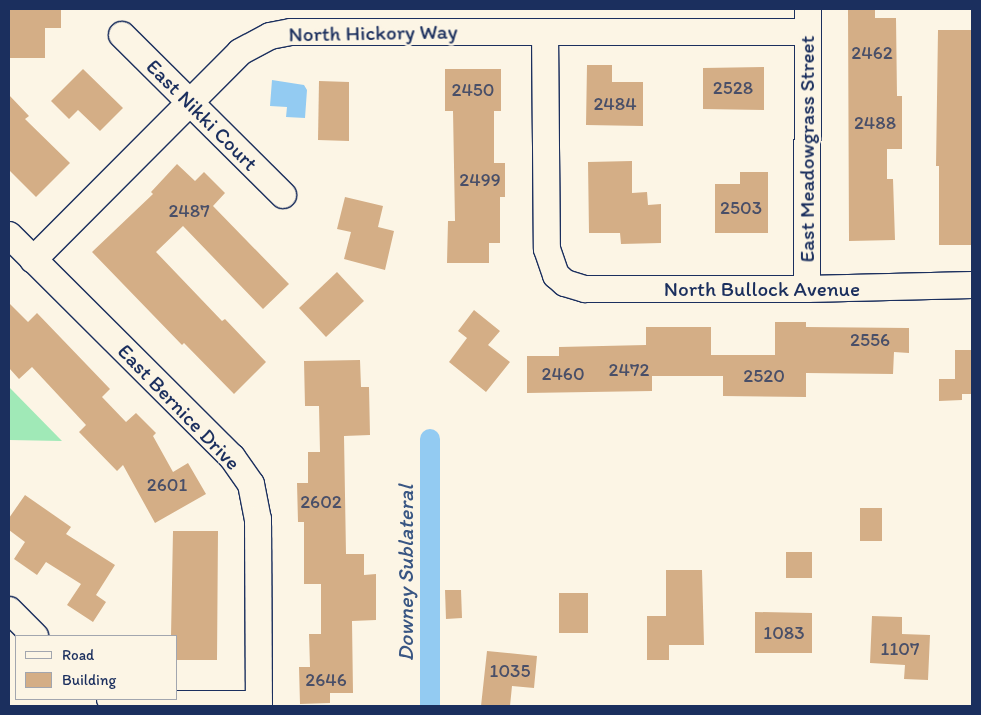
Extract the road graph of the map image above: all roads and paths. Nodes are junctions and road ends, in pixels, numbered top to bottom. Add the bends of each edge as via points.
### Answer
1 (808, 20) edge
2 (545, 32) junction
3 (122, 34) dead end
4 (190, 102) junction
5 (283, 195) dead end
6 (9, 235) edge
7 (33, 260) junction
8 (972, 286) edge
9 (807, 289) junction
10 (9, 610) edge
11 (34, 635) edge
12 (115, 700) edge
13 (258, 705) edge

1 - 2 street, North Hickory Way
1 - 9 street, East Meadowgrass Street
2 - 4 street, North Hickory Way via 277,34 240,52
2 - 9 street, North Bullock Avenue via 547,249 556,275 565,283 585,289
3 - 4 street, East Nikki Court
4 - 5 street, East Nikki Court
4 - 7 street, North Hickory Way
6 - 7 street
7 - 13 street, East Bernice Drive via 232,457 251,484 258,519
8 - 9 street, North Bullock Avenue
10 - 11 street
12 - 13 street via 137,704

